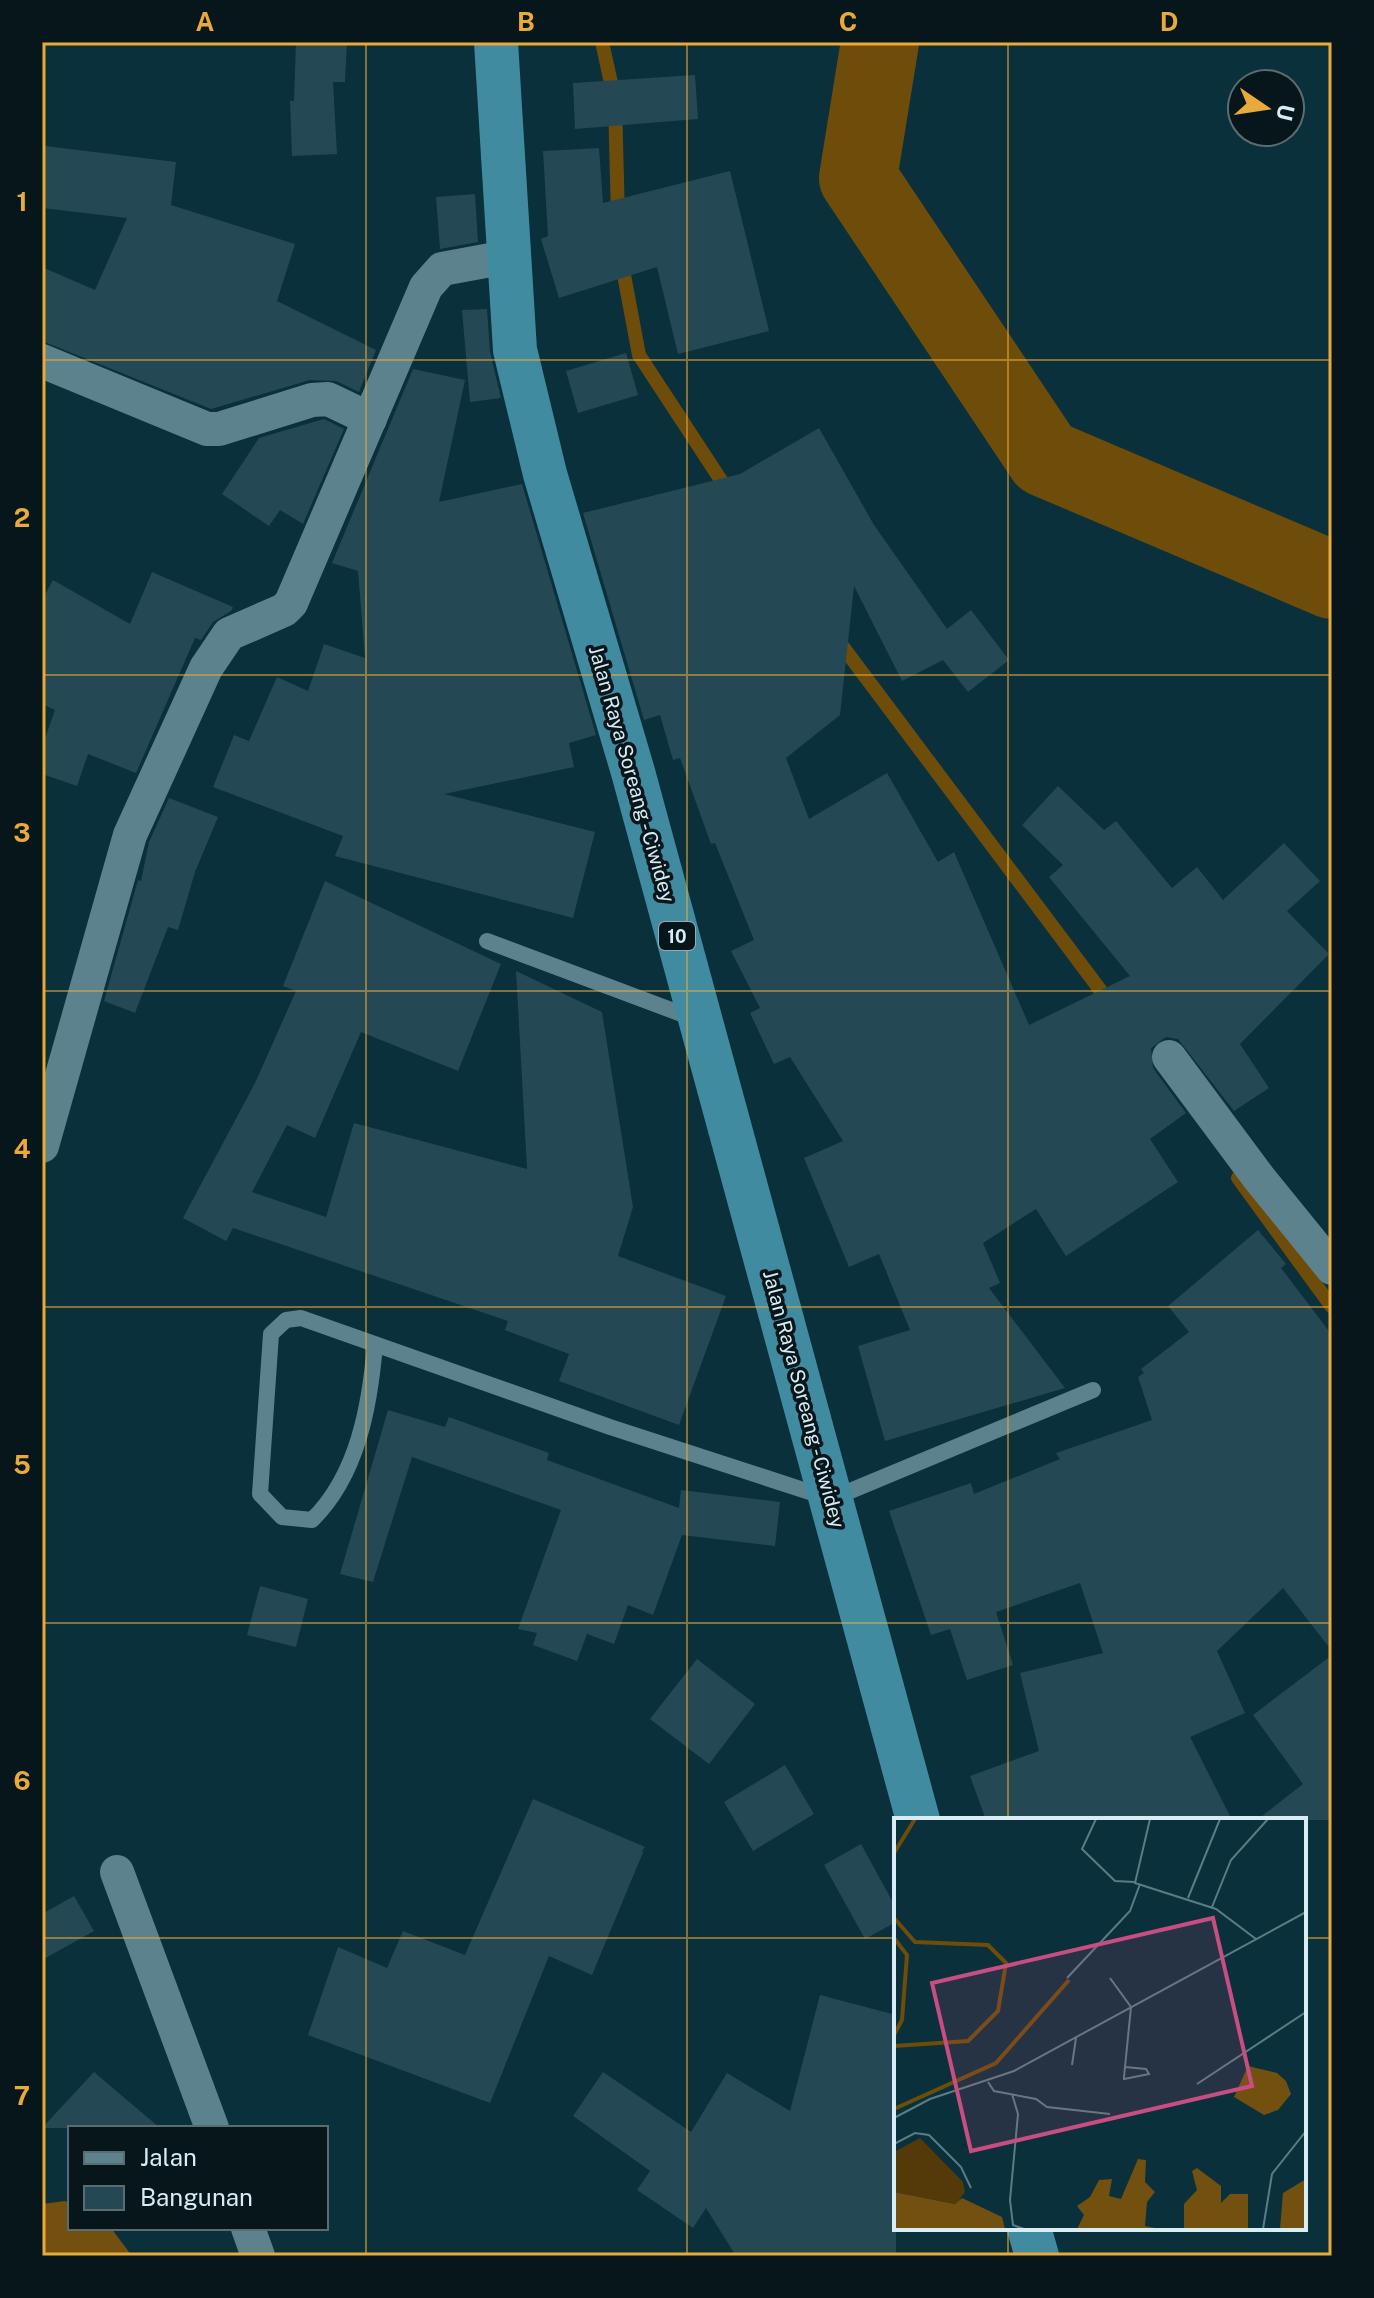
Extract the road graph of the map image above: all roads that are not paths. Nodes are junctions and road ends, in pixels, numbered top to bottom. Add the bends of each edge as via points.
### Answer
1 (496, 42) edge
2 (512, 256) junction
3 (42, 361) edge
4 (370, 419) junction
5 (487, 941) dead end
6 (700, 1020) junction
7 (1169, 1057) dead end
8 (42, 1146) edge
9 (1332, 1268) edge
10 (375, 1344) junction
11 (1093, 1390) dead end
12 (831, 1499) junction
13 (917, 1818) edge
14 (117, 1872) dead end
15 (211, 2126) edge
16 (249, 2230) edge
17 (1030, 2230) edge
18 (258, 2256) edge
19 (1037, 2256) edge

1 - 2 highway, Jalan Raya Soreang - Ciwidey / 10
2 - 4 street via 442,269 426,287
2 - 6 highway, Jalan Raya Soreang - Ciwidey / 10 via 515,350 541,459
3 - 4 street via 207,429 328,399
4 - 8 street via 291,603 237,629 214,657 130,835
5 - 6 lane
6 - 12 highway, Jalan Raya Soreang - Ciwidey / 10
7 - 9 street
10 - 10 lane via 362,1433 326,1506 312,1520 282,1517 260,1494 271,1334 286,1320 301,1318
10 - 12 lane
11 - 12 lane
12 - 13 highway, Jalan Raya Soreang - Ciwidey / 10
14 - 15 street
16 - 18 street
17 - 19 highway

